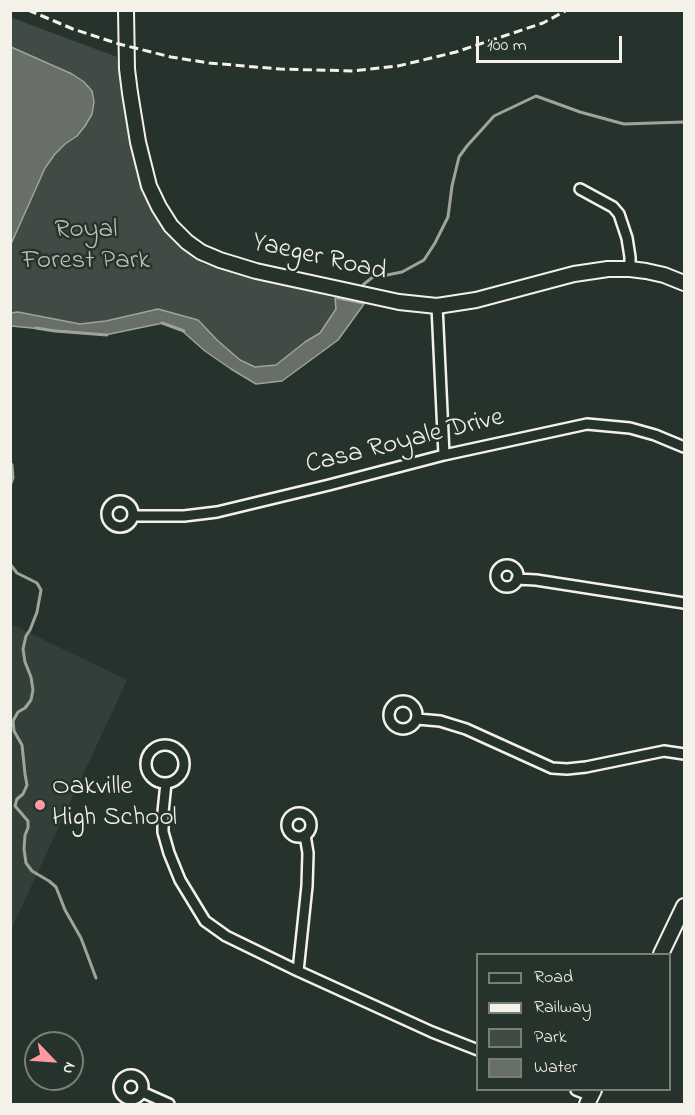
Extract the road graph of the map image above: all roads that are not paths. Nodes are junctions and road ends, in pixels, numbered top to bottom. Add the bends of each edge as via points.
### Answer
1 (126, 10) edge
2 (580, 189) dead end
3 (630, 269) junction
4 (684, 283) edge
5 (438, 306) junction
6 (684, 447) edge
7 (444, 455) junction
8 (133, 516) dead end
9 (517, 579) dead end
10 (681, 604) edge
11 (417, 719) dead end
12 (684, 753) edge
13 (166, 783) junction
14 (305, 835) dead end
15 (684, 906) edge
16 (661, 953) edge
17 (298, 971) junction
18 (476, 1050) edge
19 (142, 1092) dead end
20 (169, 1104) edge

1 - 5 street, Yaeger Road via 127,69 149,186 171,226 187,242 220,261 256,271 399,302
2 - 3 street via 619,214 627,238
3 - 4 street, Yaeger Road
3 - 5 street, Yaeger Road via 574,274
5 - 7 street
6 - 7 street, Casa Royale Drive via 630,428 587,424
7 - 8 street, Casa Royale Drive via 217,512
9 - 10 street
11 - 12 street via 466,729 552,768 586,767 664,751
13 - 13 street via 176,781 185,765 177,748 165,745 153,749 146,767 152,778
13 - 17 street via 166,843 180,880 205,921 226,936
14 - 17 street via 307,886
15 - 16 street
17 - 18 street
19 - 20 street

